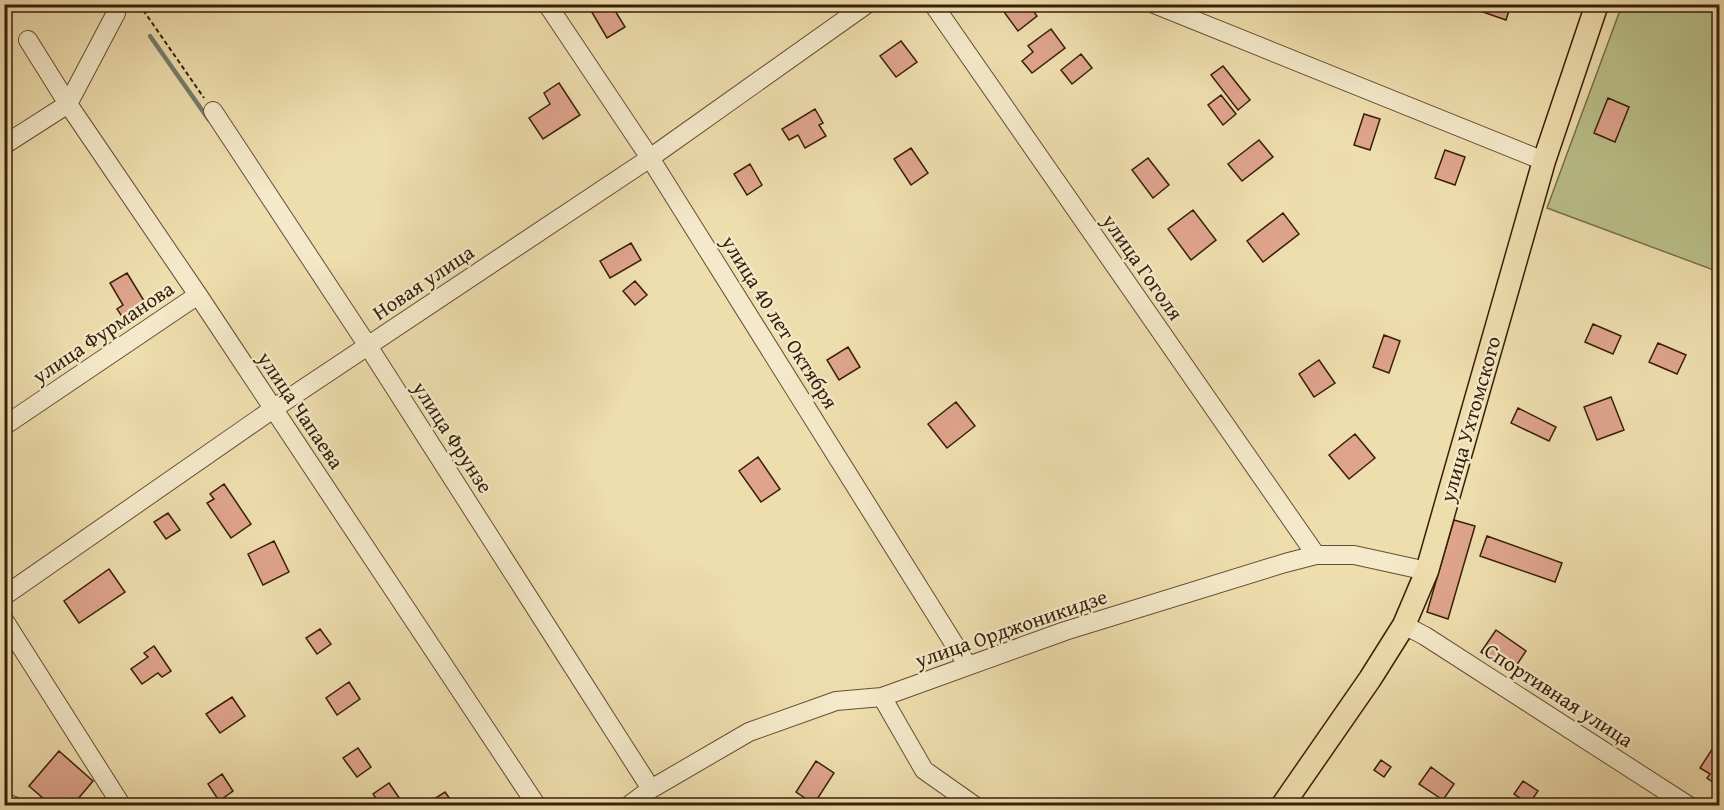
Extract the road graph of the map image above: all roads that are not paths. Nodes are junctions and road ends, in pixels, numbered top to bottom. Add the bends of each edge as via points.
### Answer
1 (548, 4) edge
2 (867, 4) edge
3 (933, 4) edge
4 (1154, 4) edge
5 (1597, 4) edge
6 (116, 13) dead end
7 (28, 40) dead end
8 (68, 104) junction
9 (213, 111) road end
10 (4, 145) edge
11 (650, 158) junction
12 (1544, 161) junction
13 (198, 295) junction
14 (368, 346) junction
15 (273, 409) junction
16 (4, 426) edge
17 (1316, 555) junction
18 (1427, 571) junction
19 (4, 596) edge
20 (4, 620) edge
21 (1404, 625) junction
22 (968, 666) junction
23 (882, 697) junction
24 (651, 789) junction
25 (4, 802) edge
26 (14, 806) edge
27 (122, 806) edge
28 (537, 806) edge
29 (628, 806) edge
30 (975, 806) edge
31 (1282, 806) edge
32 (1689, 806) edge

1 - 11 street, улица 40 лет Октября
2 - 11 street, Новая улица
3 - 17 street, улица Гоголя
4 - 12 street
5 - 12 main road, улица Ухтомского
6 - 8 street
7 - 8 street, улица Чапаева
8 - 10 street
8 - 13 street, улица Чапаева
9 - 14 street, улица Фрунзе
11 - 14 street, Новая улица
11 - 22 street, улица 40 лет Октября
12 - 18 main road, улица Ухтомского
13 - 15 street, улица Чапаева
13 - 16 street, улица Фурманова
14 - 15 street, Новая улица
14 - 24 street, улица Фрунзе
15 - 19 street, Новая улица
15 - 28 street, улица Чапаева
17 - 18 street, улица Орджоникидзе via 1354,555
17 - 22 street, улица Орджоникидзе via 1065,631
18 - 21 main road, улица Ухтомского
20 - 27 street
21 - 31 main road, улица Ухтомского
21 - 32 street, Спортивная улица
22 - 23 street, улица Орджоникидзе
23 - 24 street, улица Орджоникидзе via 836,700 749,732
23 - 30 street via 924,770
24 - 29 street, улица Орджоникидзе
25 - 26 street

